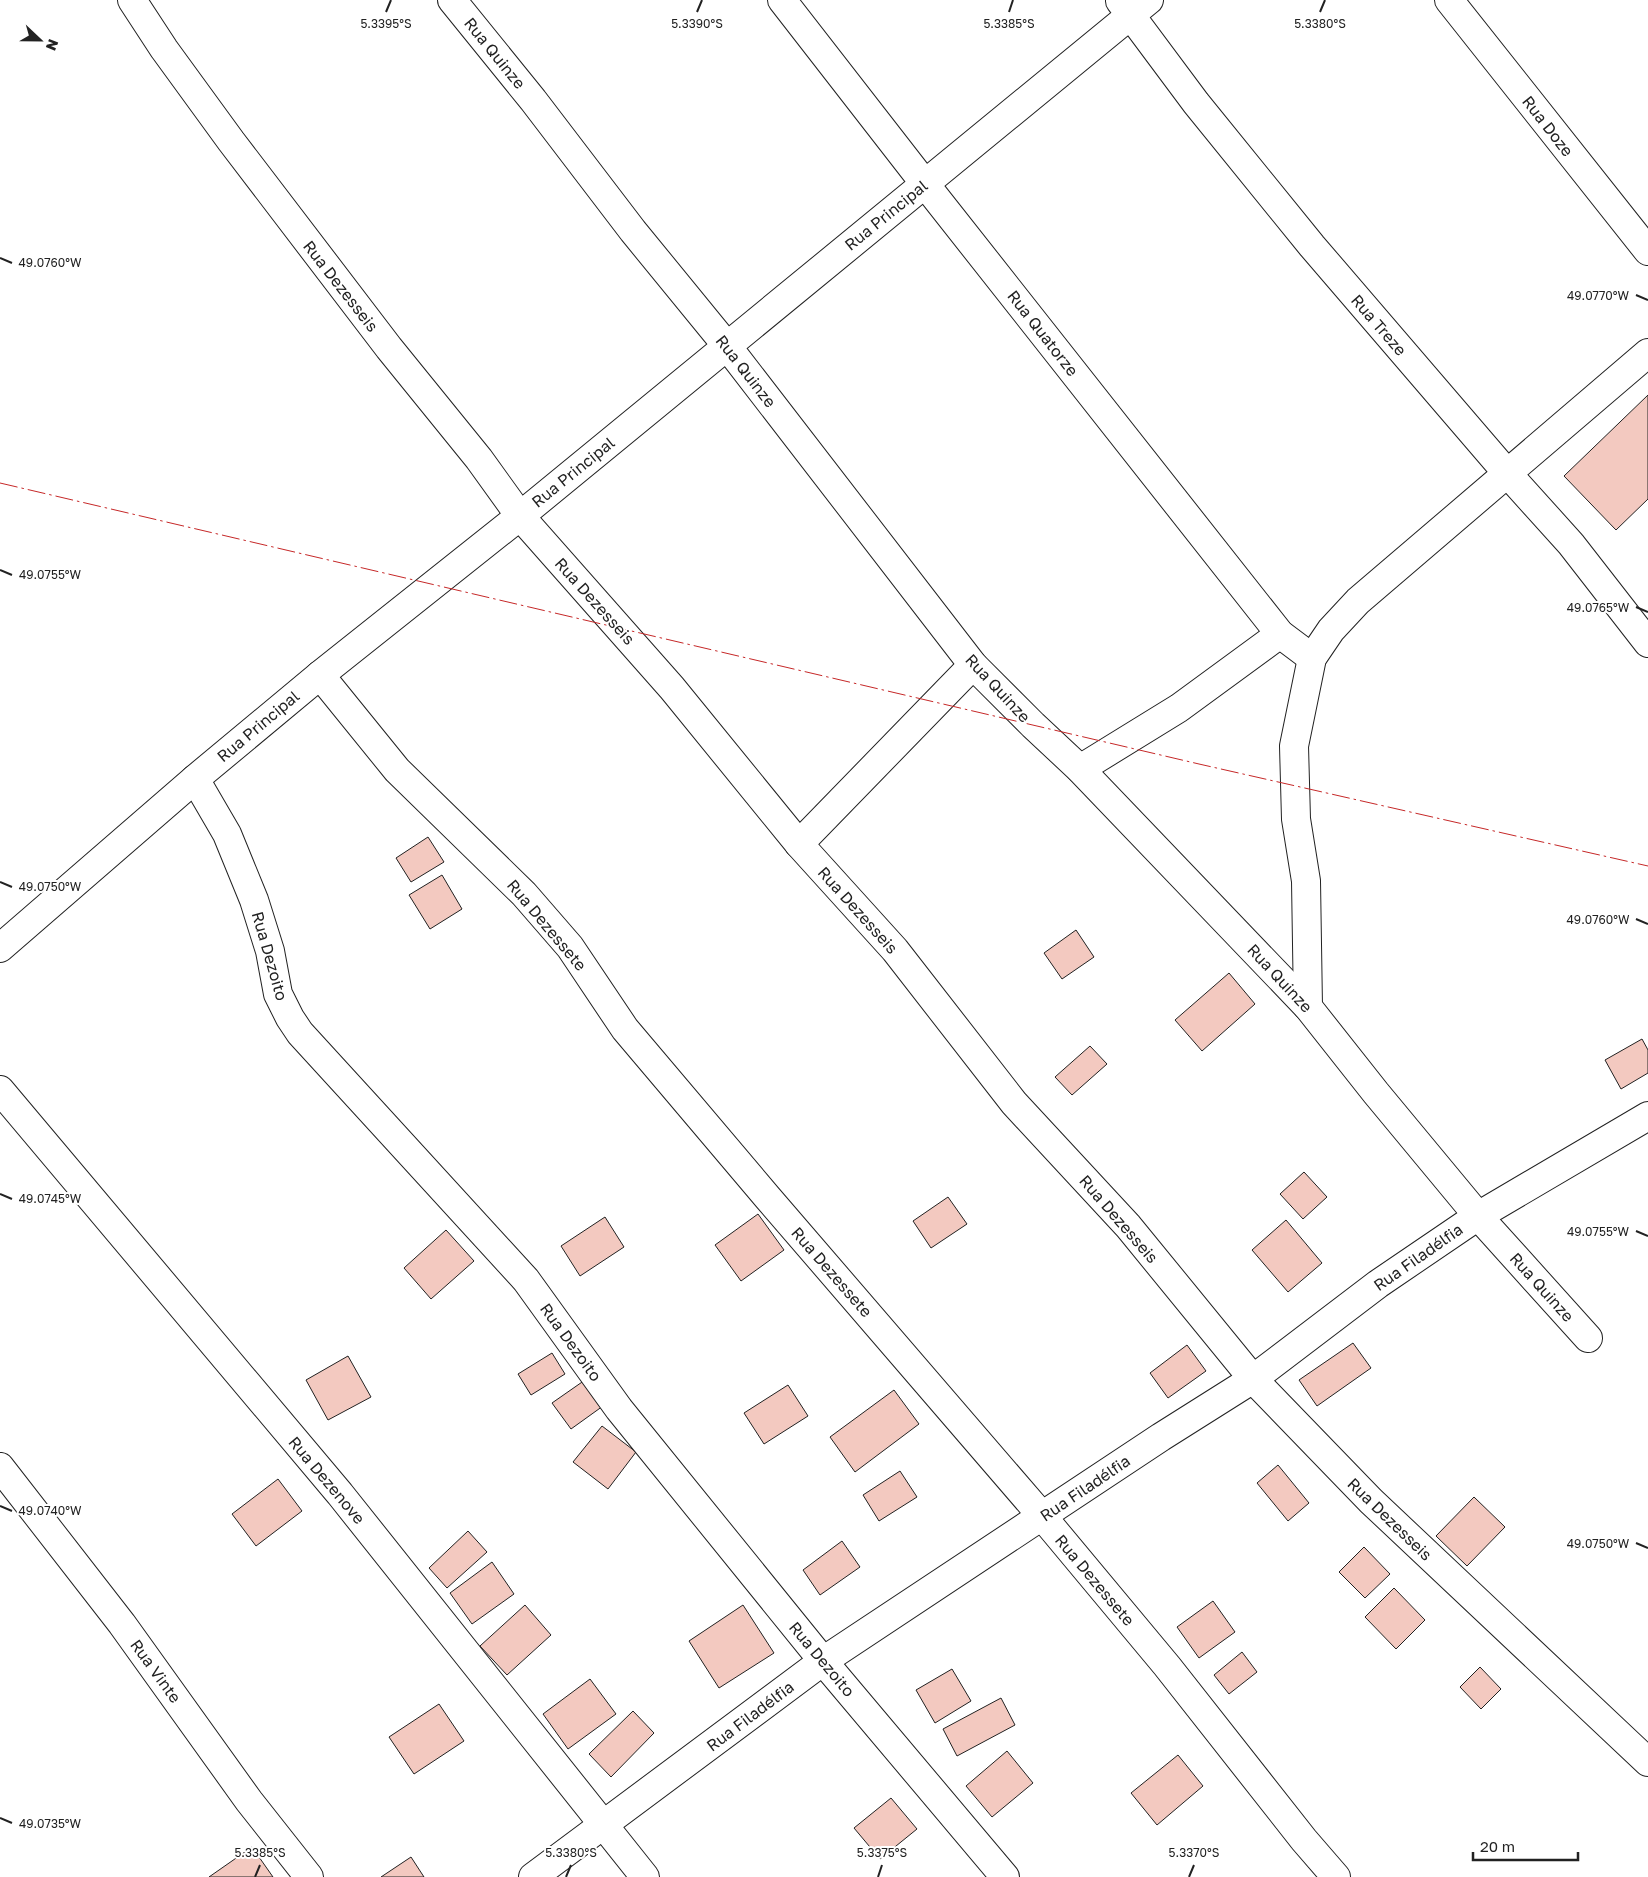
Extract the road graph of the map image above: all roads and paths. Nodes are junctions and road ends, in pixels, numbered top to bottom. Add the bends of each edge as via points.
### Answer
1 (132, 0) edge
2 (452, 0) edge
3 (782, 0) edge
4 (1449, 0) edge
5 (1133, 5) edge
6 (925, 184) junction
7 (1648, 251) edge
8 (727, 346) junction
9 (1648, 353) edge
10 (1507, 473) junction
11 (520, 516) junction
12 (1280, 634) junction
13 (1648, 643) edge
14 (1312, 658) junction
15 (974, 665) junction
16 (320, 675) junction
17 (1080, 769) junction
18 (194, 779) junction
19 (799, 844) junction
20 (0, 948) edge
21 (1308, 1007) junction
22 (0, 1090) edge
23 (1648, 1116) edge
24 (1478, 1216) junction
25 (1588, 1338) dead end
26 (1253, 1379) junction
27 (0, 1467) edge
28 (1042, 1516) junction
29 (823, 1661) junction
30 (1648, 1762) edge
31 (605, 1824) junction
32 (309, 1877) edge
33 (533, 1877) edge
34 (645, 1877) edge
35 (1005, 1877) edge
36 (1336, 1877) edge

1 - 11 street, Rua Dezesseis via 231,141 383,340 479,458
2 - 8 street, Rua Quinze
3 - 6 street, Rua Quatorze
4 - 7 street, Rua Doze
5 - 6 street, Rua Principal
5 - 10 street, Rua Treze via 1196,104 1312,246
6 - 8 street, Rua Principal
6 - 12 street, Rua Quatorze
8 - 11 street, Rua Principal
8 - 15 street, Rua Quinze
9 - 10 street
10 - 13 street, Rua Treze via 1571,544
10 - 14 street via 1358,601 1331,630
11 - 16 street, Rua Principal
11 - 19 street, Rua Dezesseis via 672,688
12 - 14 street, Rua Quatorze
12 - 17 street via 1179,708
14 - 21 street via 1294,746 1296,819 1306,881
15 - 17 street, Rua Quinze
15 - 19 street
16 - 18 street, Rua Principal
16 - 28 street, Rua Dezessete via 398,770 524,894 570,947 631,1036
17 - 21 street, Rua Quinze
18 - 20 street, Rua Principal
18 - 29 street, Rua Dezoito via 227,834 254,900 270,951 278,994 300,1033 526,1280 619,1409
19 - 26 street, Rua Dezesseis via 895,950 1014,1103 1128,1226
21 - 24 street, Rua Quinze
22 - 31 street, Rua Dezenove via 340,1494
23 - 24 street, Rua Filadélfia
24 - 25 street, Rua Quinze
24 - 26 street, Rua Filadélfia via 1378,1284
26 - 28 street, Rua Filadélfia
26 - 30 street, Rua Dezesseis via 1371,1501
27 - 32 street, Rua Vinte via 122,1624 249,1801
28 - 29 street, Rua Filadélfia
28 - 36 street, Rua Dezessete
29 - 31 street, Rua Filadélfia
29 - 35 street, Rua Dezoito
31 - 33 street, Rua Filadélfia
31 - 34 street, Rua Dezenove

